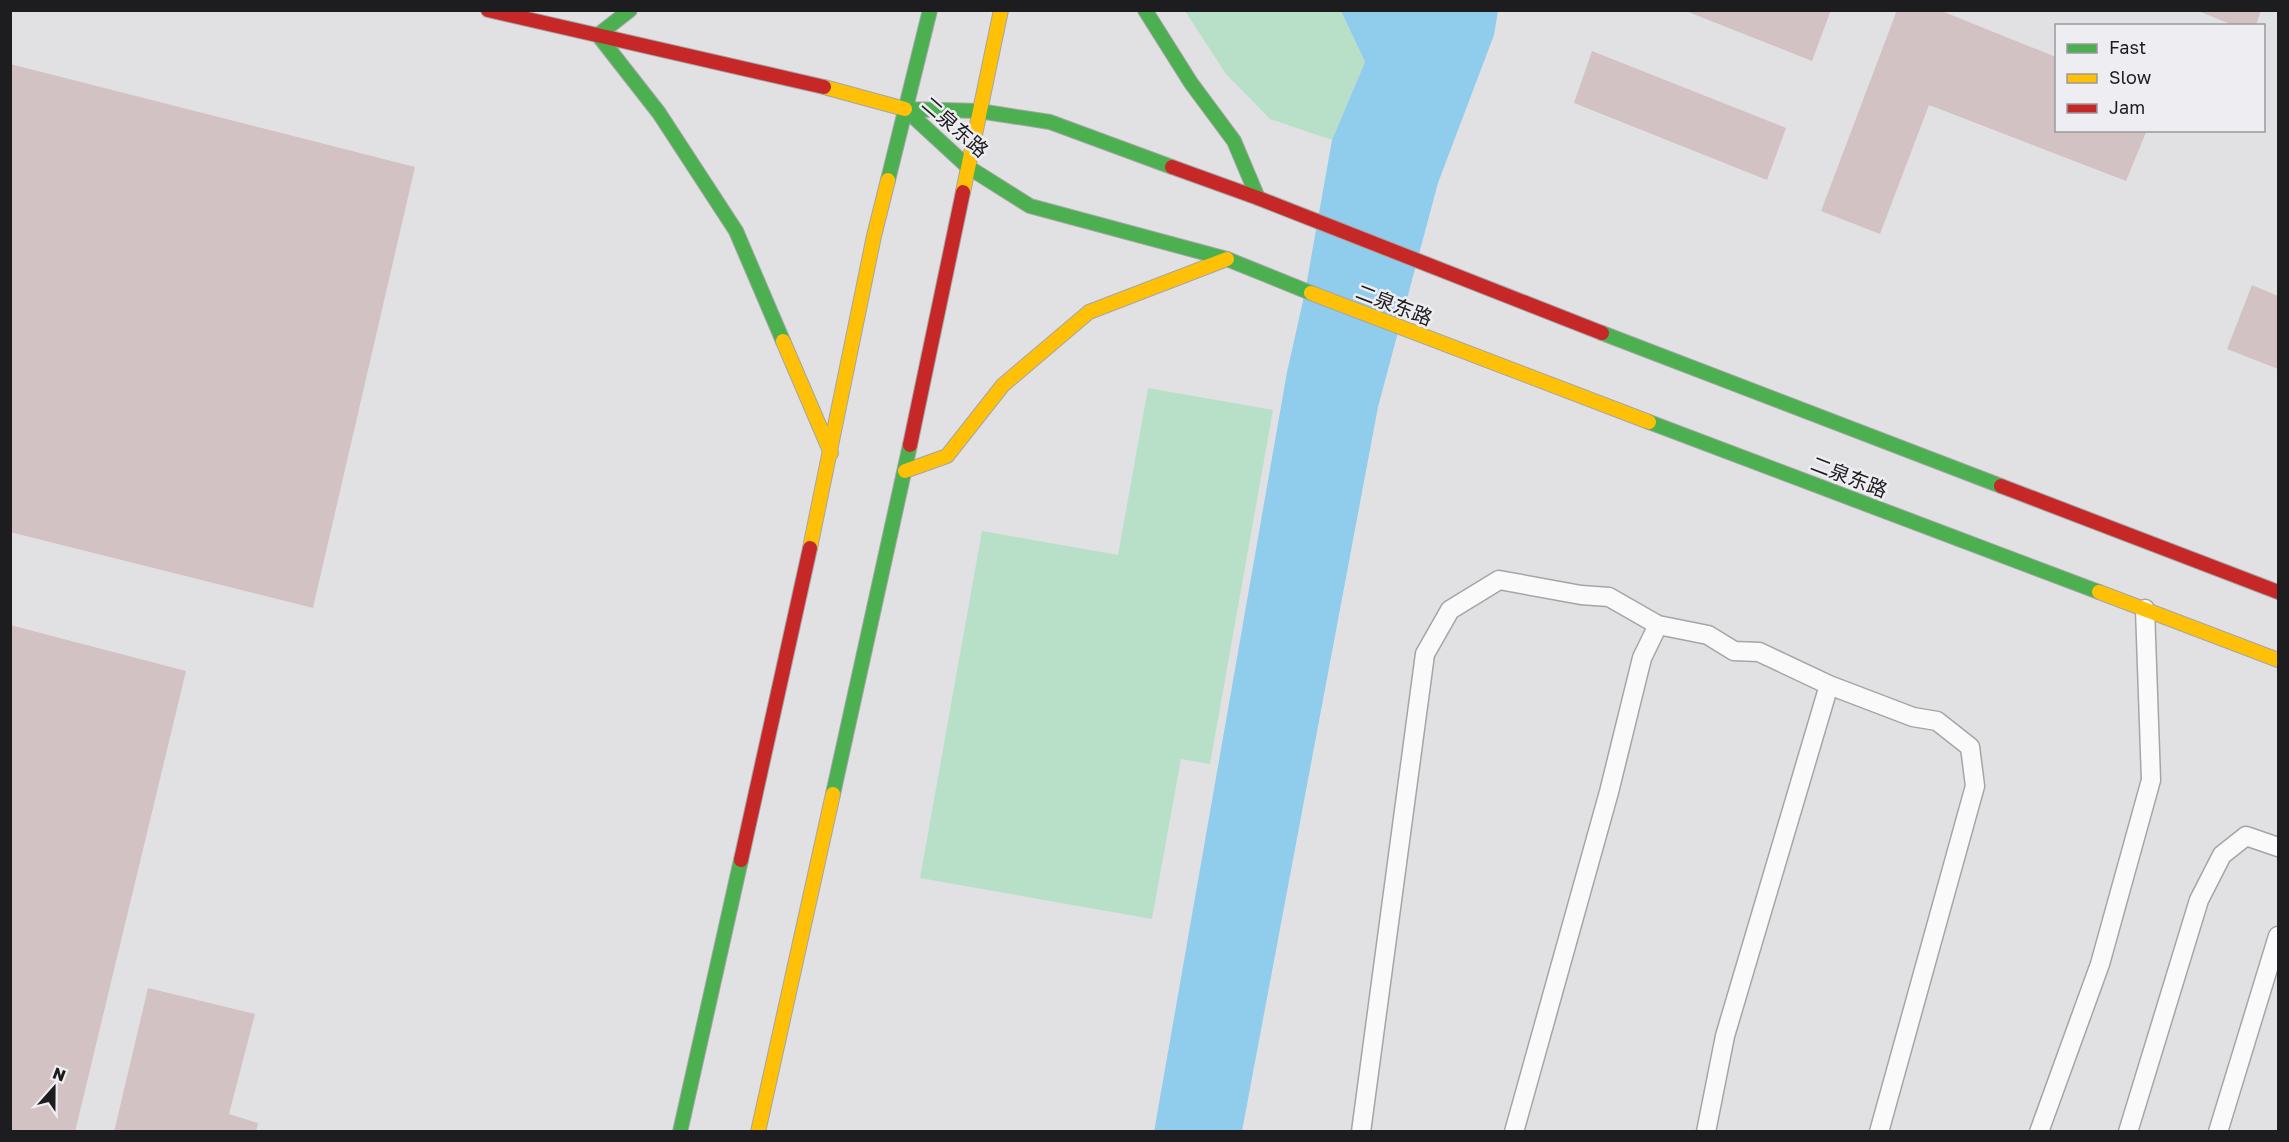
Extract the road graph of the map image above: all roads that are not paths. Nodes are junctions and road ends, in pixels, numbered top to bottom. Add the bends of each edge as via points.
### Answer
1 (488, 10) edge
2 (630, 10) edge
3 (930, 10) edge
4 (1001, 10) edge
5 (1144, 10) edge
6 (598, 35) junction
7 (905, 109) junction
8 (979, 111) junction
9 (968, 167) junction
10 (1258, 198) junction
11 (1227, 260) junction
12 (831, 453) junction
13 (905, 471) junction
14 (2278, 592) edge
15 (2145, 609) junction
16 (1658, 625) junction
17 (2278, 660) edge
18 (1829, 685) junction
19 (2278, 847) edge
20 (2278, 936) edge
21 (680, 1131) edge
22 (758, 1131) edge
23 (1361, 1131) edge
24 (1514, 1131) edge
25 (1706, 1131) edge
26 (1879, 1131) edge
27 (2039, 1131) edge
28 (2128, 1131) edge
29 (2218, 1131) edge

1 - 6 main road
2 - 6 main road
3 - 7 main road
4 - 8 main road
5 - 10 main road via 1234,141
6 - 7 main road via 839,90
6 - 12 main road via 659,114 736,231
7 - 8 main road, 二泉东路
7 - 9 main road, 二泉东路
7 - 12 main road via 874,236
8 - 9 main road
8 - 10 main road, 二泉东路 via 1050,122
9 - 11 main road, 二泉东路 via 1030,206
9 - 13 main road
10 - 14 main road, 二泉东路
11 - 13 main road via 1089,312 1003,386 947,456
11 - 15 main road, 二泉东路
12 - 21 main road
13 - 22 main road
15 - 17 main road, 二泉东路
15 - 27 lane via 2151,780 2100,964
16 - 18 lane via 1708,635 1734,651 1759,652
16 - 23 lane via 1609,597 1499,580 1450,610 1425,654
16 - 24 lane via 1642,658 1609,792
18 - 25 lane via 1725,1036
18 - 26 lane via 1913,717 1938,721 1970,747 1975,786
19 - 28 lane via 2246,836 2222,855 2199,900
20 - 29 lane

